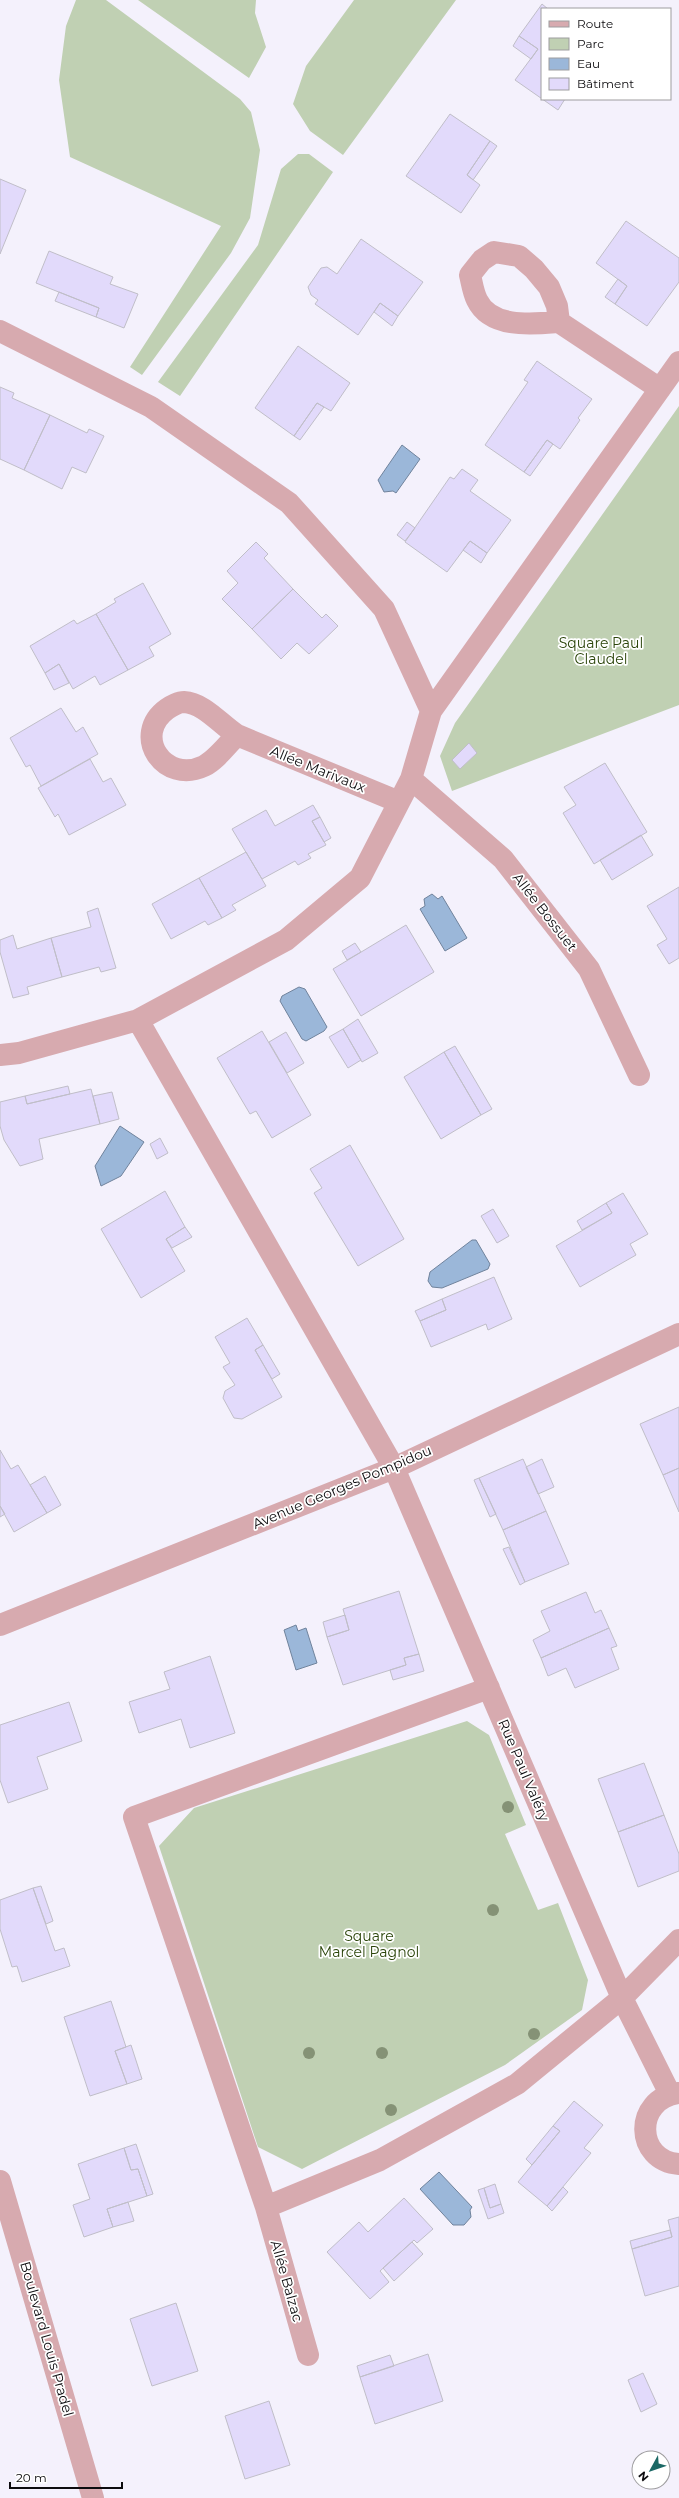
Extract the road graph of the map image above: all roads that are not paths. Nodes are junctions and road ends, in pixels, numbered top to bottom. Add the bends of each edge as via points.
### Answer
1 (559, 322) dead end
2 (0, 331) edge
3 (679, 362) edge
4 (660, 390) junction
5 (432, 711) junction
6 (237, 735) dead end
7 (411, 779) junction
8 (399, 802) junction
9 (138, 1020) junction
10 (0, 1055) edge
11 (639, 1075) dead end
12 (679, 1334) edge
13 (394, 1468) junction
14 (0, 1626) edge
15 (489, 1688) junction
16 (679, 1940) edge
17 (622, 1998) junction
18 (675, 2094) edge
19 (679, 2164) edge
20 (0, 2181) edge
21 (266, 2207) junction
22 (308, 2355) dead end
23 (93, 2498) edge

1 - 4 street
2 - 5 street via 151,407 289,503 384,609
3 - 4 street
4 - 5 street
5 - 7 street
6 - 8 street, Allée Marivaux
7 - 8 street
7 - 11 street, Allée Bossuet via 503,858 589,969
8 - 9 street via 360,878 286,940
9 - 10 street via 19,1053
9 - 13 street, Rue Paul Valéry
12 - 13 street, Avenue Georges Pompidou
13 - 14 street, Avenue Georges Pompidou
13 - 15 street, Rue Paul Valéry
15 - 17 street, Rue Paul Valéry
15 - 21 street via 134,1817
16 - 17 street
17 - 18 street, Rue Paul Valéry
17 - 21 street via 517,2084 380,2160
18 - 19 street via 660,2099 651,2108 644,2129 647,2141 661,2159
20 - 23 street, Boulevard Louis Pradel
21 - 22 street, Allée Balzac

